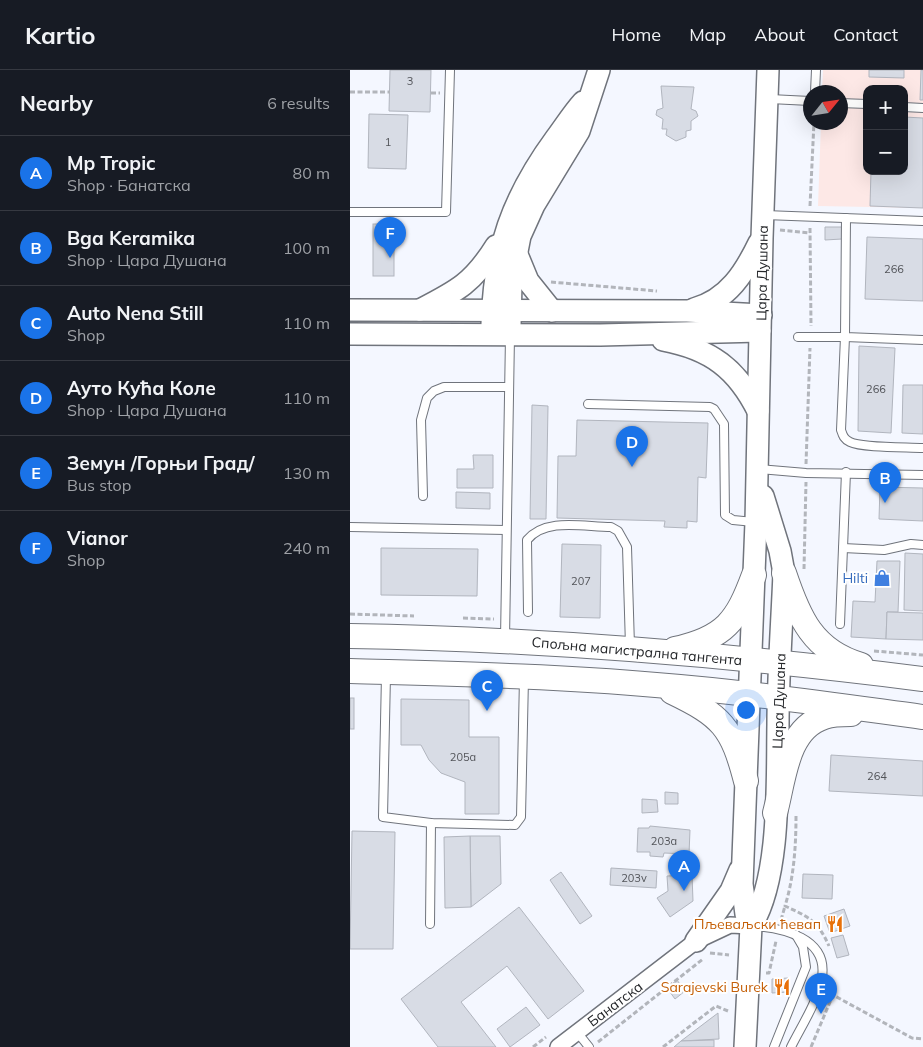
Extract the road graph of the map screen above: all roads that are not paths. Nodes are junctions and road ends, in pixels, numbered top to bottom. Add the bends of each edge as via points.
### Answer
1 (450, 70) edge
2 (599, 70) edge
3 (768, 70) edge
4 (816, 70) edge
5 (815, 85) edge
6 (590, 94) junction
7 (768, 99) junction
8 (803, 101) edge
9 (848, 103) edge
10 (863, 104) edge
11 (908, 107) edge
12 (923, 108) edge
13 (350, 212) edge
14 (846, 218) junction
15 (923, 221) edge
16 (763, 227) junction
17 (504, 233) junction
18 (516, 251) junction
19 (350, 310) edge
20 (417, 311) junction
21 (501, 311) junction
22 (552, 311) junction
23 (687, 311) junction
24 (761, 323) junction
25 (350, 334) edge
26 (501, 335) junction
27 (633, 335) junction
28 (798, 337) dead end
29 (845, 337) junction
30 (923, 340) edge
31 (509, 387) junction
32 (588, 404) dead end
33 (759, 413) junction
34 (923, 448) edge
35 (846, 472) junction
36 (757, 473) junction
37 (923, 475) edge
38 (423, 496) dead end
39 (756, 522) junction
40 (350, 527) edge
41 (506, 530) junction
42 (923, 546) edge
43 (843, 548) junction
44 (784, 573) junction
45 (754, 575) junction
46 (528, 612) dead end
47 (840, 624) dead end
48 (350, 636) edge
49 (506, 639) junction
50 (630, 650) junction
51 (662, 652) junction
52 (751, 661) junction
53 (781, 664) junction
54 (350, 671) edge
55 (386, 672) junction
56 (892, 675) junction
57 (524, 676) junction
58 (923, 679) edge
59 (657, 685) junction
60 (749, 694) junction
61 (779, 697) junction
62 (890, 713) junction
63 (923, 717) edge
64 (746, 781) junction
65 (775, 813) junction
66 (431, 823) junction
67 (743, 860) junction
68 (430, 924) dead end
69 (751, 926) junction
70 (794, 932) junction
71 (696, 941) junction
72 (578, 1032) junction
73 (558, 1047) edge
74 (590, 1047) edge
75 (745, 1047) edge
76 (774, 1047) edge
77 (791, 1047) edge

1 - 13 lane via 446,212
2 - 6 main road
3 - 7 main road, Цара Душана
4 - 5 lane
6 - 17 main road via 537,165 517,199
6 - 18 main road via 587,113 579,131 534,205
7 - 8 lane
7 - 16 main road, Цара Душана
9 - 10 lane
11 - 12 lane
14 - 15 lane
14 - 16 lane
14 - 29 lane
16 - 23 main road via 751,261 727,292 706,306
16 - 24 main road, Цара Душана
17 - 20 main road via 471,280
17 - 21 main road via 494,281
18 - 21 main road
18 - 22 main road via 522,272
19 - 20 main road
20 - 21 main road
21 - 22 main road
21 - 26 main road
22 - 23 main road
23 - 24 main road
24 - 27 main road
24 - 33 main road, Цара Душана
25 - 26 main road
26 - 27 main road
26 - 31 lane
27 - 33 main road via 676,343 706,354 739,379
28 - 29 lane
29 - 30 lane
29 - 34 lane via 841,430 844,438 862,445
31 - 38 lane via 444,387 426,398 421,420
31 - 41 lane
32 - 39 lane via 714,408 724,424 725,515 733,520
33 - 36 main road, Цара Душана
35 - 36 lane
35 - 37 lane
35 - 43 lane
36 - 39 main road, Цара Душана
36 - 44 main road, Цара Душана
39 - 45 main road, Цара Душана
40 - 41 lane
41 - 49 lane
42 - 43 lane via 911,544 884,550
43 - 47 lane
44 - 53 main road, Цара Душана
44 - 56 main road via 801,614 819,643 849,662
45 - 51 main road via 737,616 724,629 704,641
45 - 52 main road, Цара Душана
46 - 50 lane via 528,540 533,534 551,526 611,527 627,547
48 - 49 main road, Спољна магистрална тангента
49 - 50 main road, Спољна магистрална тангента
50 - 51 main road, Спољна магистрална тангента
51 - 52 main road, Спољна магистрална тангента
52 - 53 main road, Спољна магистрална тангента
52 - 60 main road, Цара Душана
53 - 56 main road, Спољна магистрална тангента
53 - 61 main road, Цара Душана
54 - 55 main road
55 - 57 main road
55 - 66 lane via 383,817
56 - 58 main road, Спољна магистрална тангента
57 - 59 main road
57 - 66 lane via 522,817 516,825
59 - 60 main road
59 - 64 main road via 703,707 721,721 736,748
60 - 61 main road
60 - 64 main road, Цара Душана
61 - 62 main road
61 - 65 main road, Цара Душана
62 - 63 main road
62 - 65 main road via 826,716 808,724 794,742
64 - 67 main road, Цара Душана
65 - 69 main road, Цара Душана via 768,881 763,904
66 - 68 lane
67 - 69 main road, Цара Душана via 743,898
67 - 71 main road via 731,891
69 - 70 lane
69 - 71 street, Банатска via 730,926
69 - 75 main road, Цара Душана
70 - 76 lane via 803,947 806,967
70 - 77 lane via 810,943 819,956 822,978
71 - 72 street, Банатска
72 - 73 street, Банатска
72 - 74 lane

